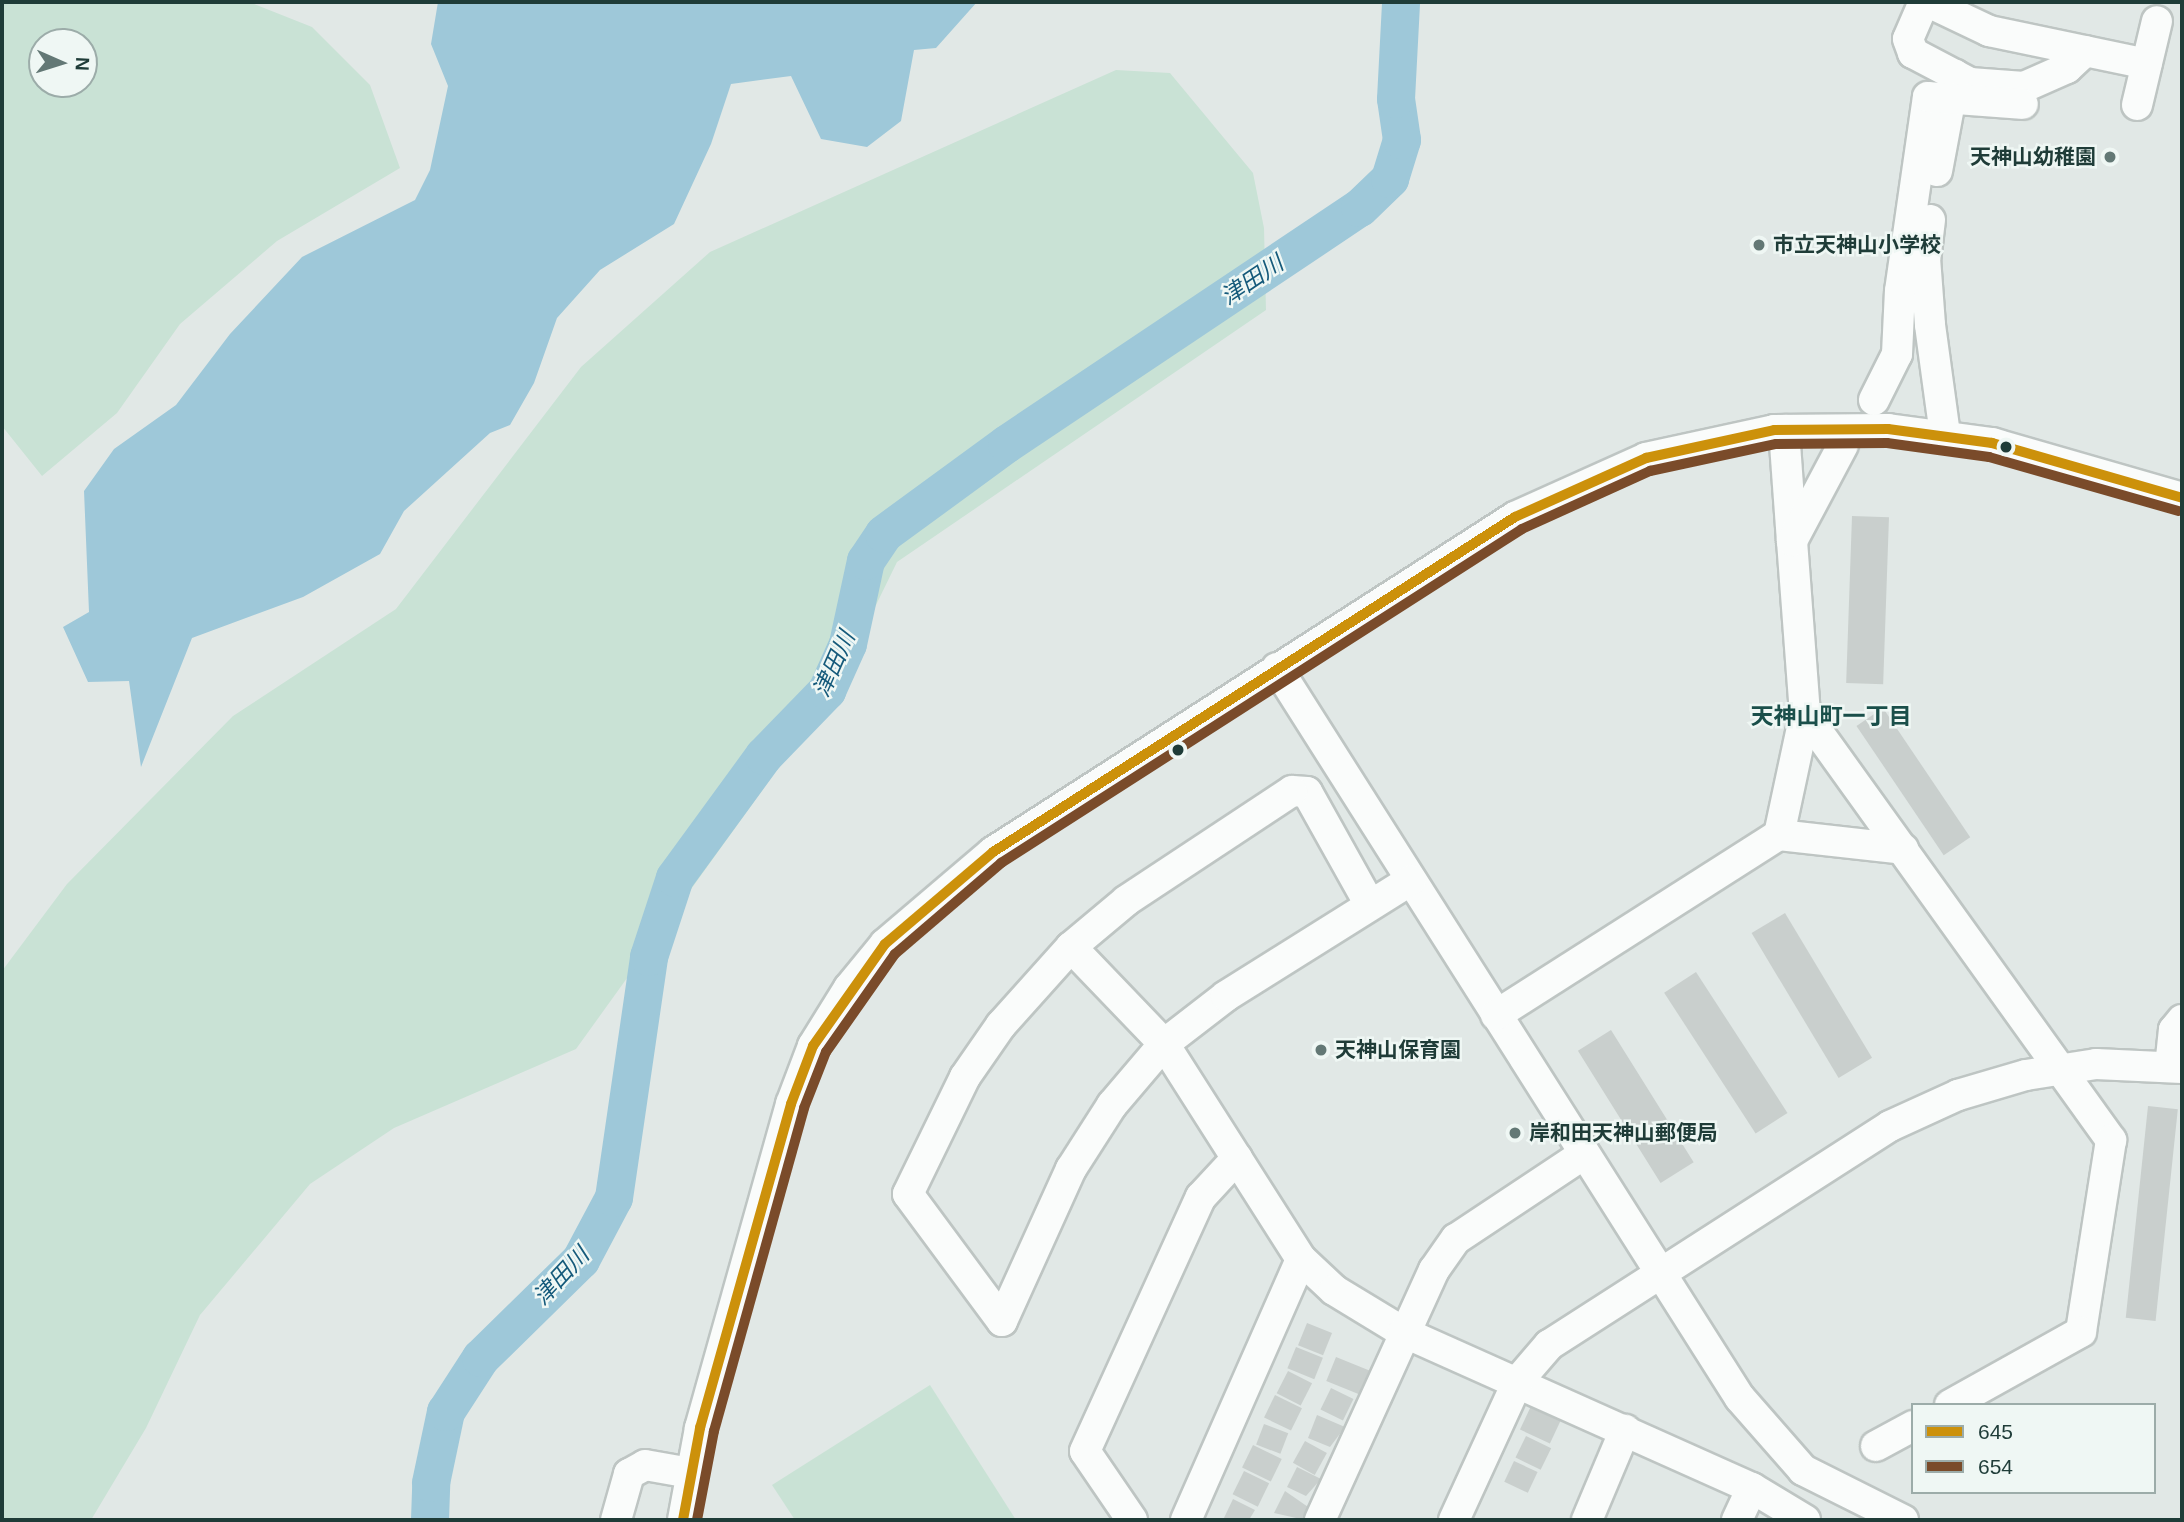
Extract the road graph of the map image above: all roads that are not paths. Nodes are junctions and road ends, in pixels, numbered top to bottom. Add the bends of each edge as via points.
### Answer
1 (1926, 2) edge
2 (2157, 21) dead end
3 (2085, 51) junction
4 (2147, 64) junction
5 (1952, 88) junction
6 (2023, 104) dead end
7 (2137, 105) dead end
8 (1874, 400) dead end
9 (1784, 430) junction
10 (1945, 434) junction
11 (1843, 445) dead end
12 (2182, 498) edge
13 (1792, 541) junction
14 (1277, 668) junction
15 (1805, 714) junction
16 (1779, 835) junction
17 (1903, 849) junction
18 (1411, 880) junction
19 (1369, 903) junction
20 (1071, 947) junction
21 (1496, 1015) junction
22 (2182, 1020) edge
23 (1164, 1044) junction
24 (2176, 1068) edge
25 (2063, 1069) junction
26 (1584, 1154) junction
27 (1237, 1158) junction
28 (1301, 1259) junction
29 (1659, 1273) junction
30 (1403, 1332) junction
31 (1518, 1381) junction
32 (1954, 1403) edge
33 (1911, 1427) edge
34 (1625, 1430) junction
35 (1876, 1446) dead end
36 (690, 1473) junction
37 (1752, 1488) junction
38 (616, 1520) edge
39 (683, 1520) edge
40 (1132, 1520) edge
41 (1186, 1520) edge
42 (1320, 1520) edge
43 (1454, 1520) edge
44 (1587, 1520) edge
45 (1737, 1520) edge
46 (1805, 1520) edge
47 (1903, 1520) edge

1 - 3 street via 1989,30
1 - 5 street via 1908,39 1913,53
2 - 4 street
3 - 4 street
3 - 5 street via 2067,68 2024,87 1970,83
4 - 7 street
5 - 6 street
5 - 8 street via 1928,97 1900,291 1897,354
5 - 10 street via 1925,258
9 - 10 street
9 - 13 street
9 - 14 street via 1737,435 1646,458 1551,496
10 - 12 street via 2033,453 2116,483
11 - 13 street
13 - 15 street
14 - 18 street
14 - 36 street via 993,852 937,895 849,988 813,1046 791,1104
15 - 16 street
15 - 17 street
16 - 17 street
16 - 21 street
17 - 25 street
18 - 19 street
18 - 21 street
19 - 20 street via 1307,792 1292,791 1126,901
19 - 23 street
20 - 23 street
20 - 23 street via 1001,1026 965,1077 908,1194 1002,1321 1071,1169 1112,1105
21 - 26 street
22 - 24 street via 2174,1030
23 - 27 street
24 - 25 street via 2096,1064
25 - 29 street via 1958,1095 1890,1126
25 - 32 street via 2111,1140 2081,1332
26 - 29 street
26 - 30 street via 1456,1239 1434,1270
27 - 28 street
27 - 40 street via 1201,1197 1085,1451
28 - 30 street via 1334,1290
28 - 41 street
29 - 31 street via 1549,1345
29 - 47 street via 1740,1398 1803,1470
30 - 31 street
30 - 42 street
31 - 34 street
31 - 43 street
33 - 35 street
34 - 37 street
34 - 44 street
36 - 38 street via 645,1465 629,1474
36 - 39 street
37 - 45 street
37 - 46 street

